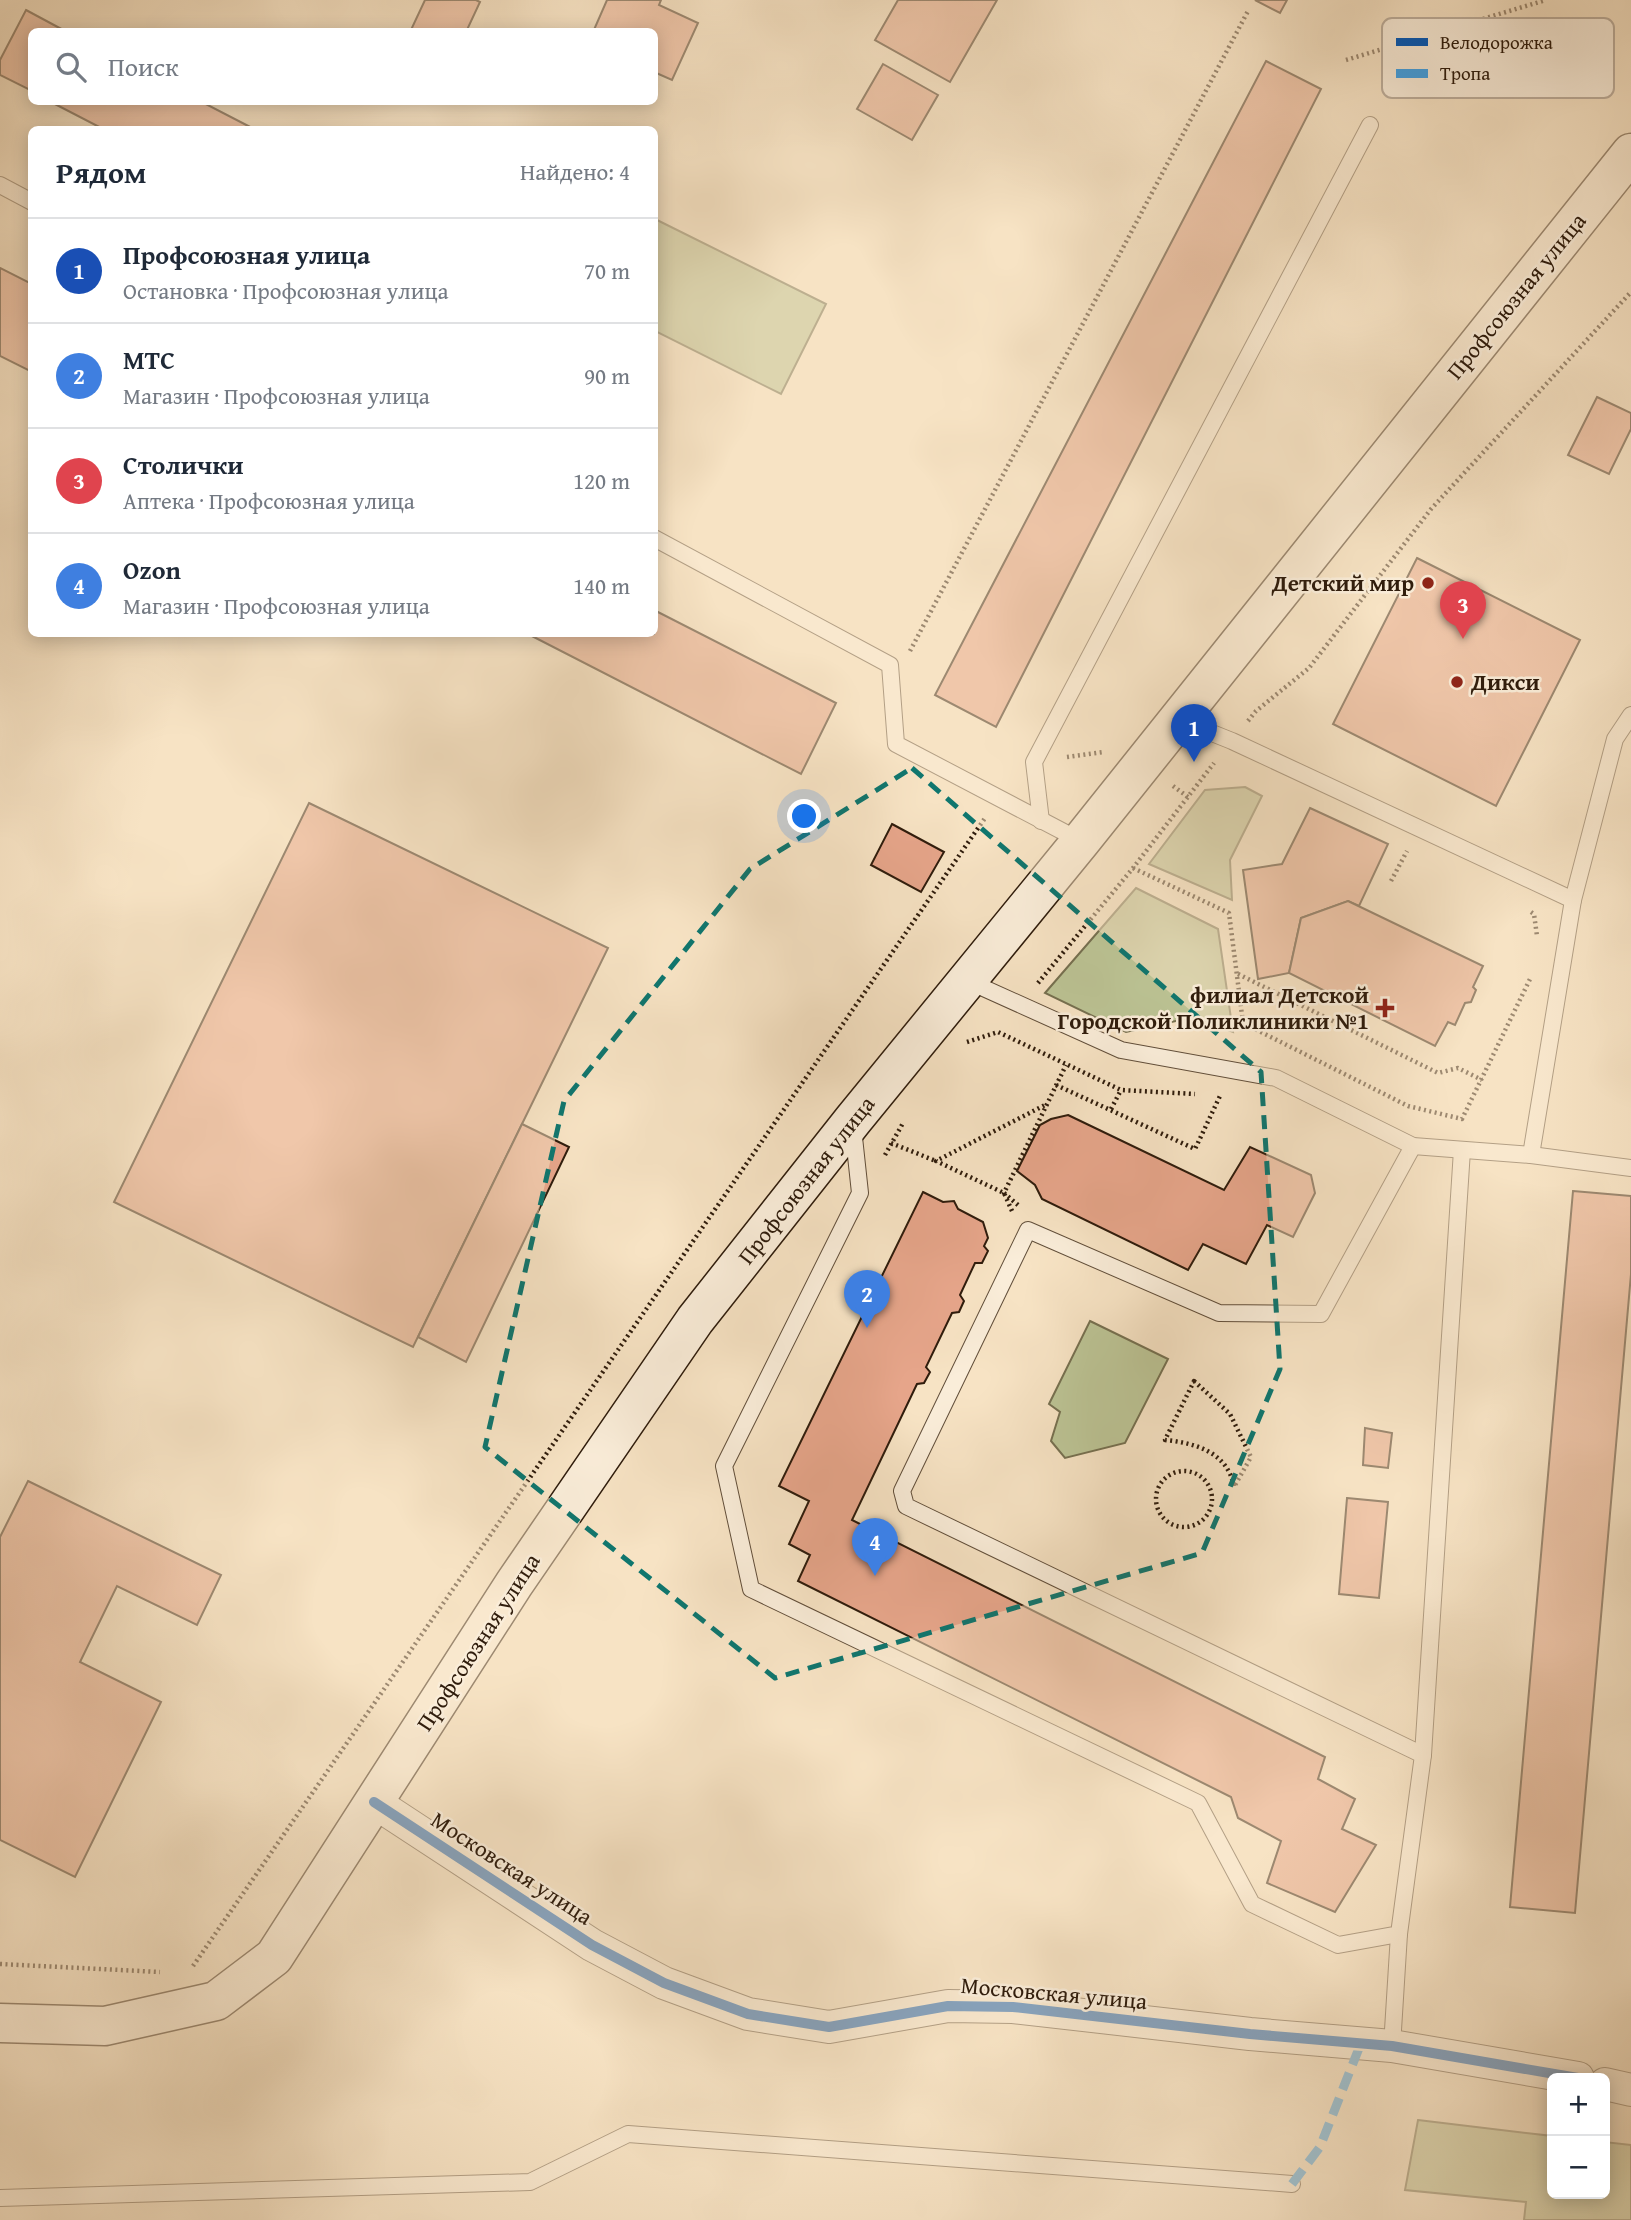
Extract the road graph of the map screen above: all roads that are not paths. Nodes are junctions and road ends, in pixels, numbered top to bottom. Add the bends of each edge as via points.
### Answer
1 (1370, 125) dead end
2 (1631, 153) edge
3 (0, 185) edge
4 (28, 200) edge
5 (658, 540) edge
6 (1631, 715) edge
7 (1177, 719) junction
8 (1041, 821) junction
9 (1080, 841) junction
10 (1573, 900) junction
11 (966, 980) junction
12 (853, 1120) junction
13 (1413, 1146) junction
14 (1462, 1150) junction
15 (1531, 1155) junction
16 (1631, 1168) edge
17 (1423, 1755) junction
18 (374, 1802) junction
19 (1399, 1934) junction
20 (0, 2023) edge
21 (1392, 2046) junction
22 (1549, 2073) edge
23 (1610, 2085) edge
24 (1631, 2090) edge
25 (1292, 2184) dead end
26 (0, 2198) edge

1 - 8 lane via 1034,762
2 - 7 main road, Профсоюзная улица
3 - 4 lane
5 - 8 lane via 891,665 896,744
6 - 10 lane via 1615,739
7 - 9 main road, Профсоюзная улица
7 - 10 lane via 1232,740
8 - 9 lane
9 - 11 main road, Профсоюзная улица
10 - 15 lane
11 - 12 main road, Профсоюзная улица
11 - 13 lane via 1121,1050 1276,1078
12 - 18 main road, Профсоюзная улица via 695,1320 514,1584
12 - 19 lane via 860,1193 724,1466 751,1589 1198,1803 1252,1904 1338,1945
13 - 14 lane
13 - 17 lane via 1321,1314 1219,1313 1028,1230 902,1491 906,1506
14 - 15 lane
14 - 17 lane
15 - 16 lane
17 - 19 lane
18 - 20 main road, Профсоюзная улица via 274,1957 216,2001 105,2026
18 - 21 street, Московская улица via 592,1945 664,1983 748,2014 829,2027 948,2006 1013,2007
19 - 21 lane
21 - 22 street, Московская улица
23 - 24 street
25 - 26 lane via 628,2134 530,2182

